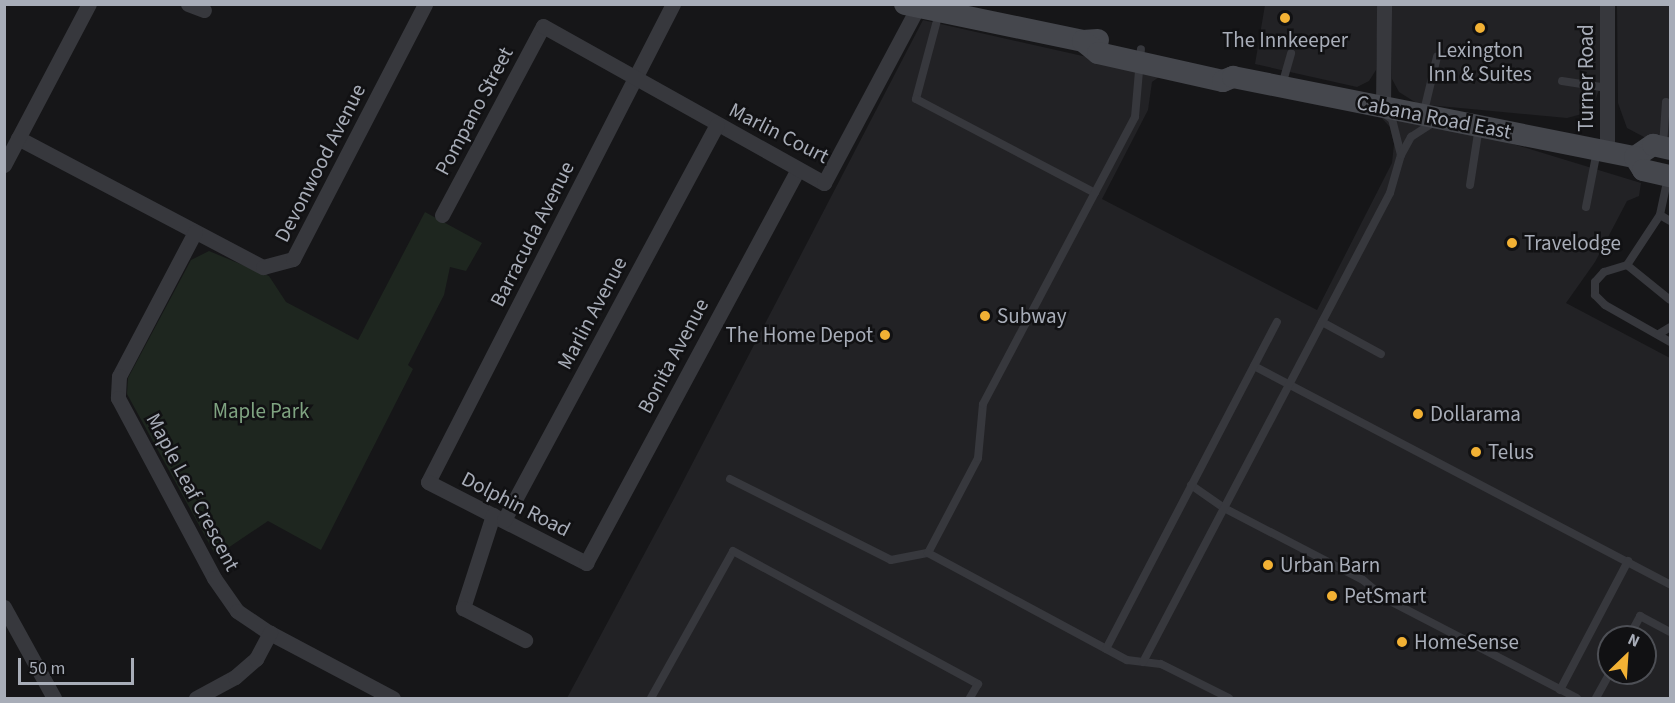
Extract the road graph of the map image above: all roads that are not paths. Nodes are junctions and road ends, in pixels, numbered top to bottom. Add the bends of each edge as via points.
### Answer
1 (89, 4) edge
2 (188, 4) edge
3 (425, 4) edge
4 (673, 4) edge
5 (1384, 4) edge
6 (1607, 4) edge
7 (921, 8) edge
8 (204, 10) dead end
9 (966, 11) edge
10 (543, 26) joint
11 (1291, 53) dead end
12 (1141, 56) junction
13 (1437, 57) dead end
14 (635, 79) junction
15 (1562, 81) dead end
16 (1281, 87) junction
17 (1607, 88) junction
18 (1666, 102) dead end
19 (1377, 106) junction
20 (1423, 115) junction
21 (1450, 120) junction
22 (717, 125) junction
23 (1480, 126) junction
24 (18, 138) junction
25 (1667, 148) edge
26 (1602, 150) junction
27 (1401, 155) junction
28 (1635, 157) junction
29 (4, 165) edge
30 (798, 169) junction
31 (1669, 176) edge
32 (1470, 185) dead end
33 (1095, 193) junction
34 (1586, 207) dead end
35 (442, 215) dead end
36 (1660, 215) junction
37 (1671, 221) edge
38 (195, 232) junction
39 (1627, 265) junction
40 (1670, 299) edge
41 (1277, 322) dead end
42 (1322, 322) junction
43 (1671, 327) edge
44 (1659, 334) junction
45 (1671, 342) edge
46 (1381, 354) dead end
47 (1254, 366) junction
48 (1289, 384) junction
49 (730, 479) dead end
50 (428, 482) joint
51 (1191, 485) junction
52 (1224, 508) junction
53 (499, 518) junction
54 (928, 553) junction
55 (1628, 561) junction
56 (586, 563) joint
57 (1671, 584) edge
58 (4, 608) edge
59 (1635, 625) edge
60 (1671, 632) edge
61 (270, 633) junction
62 (525, 640) dead end
63 (1106, 649) junction
64 (1143, 662) junction
65 (1604, 685) edge
66 (1560, 690) junction
67 (54, 699) edge
68 (196, 699) edge
69 (393, 699) edge
70 (651, 699) edge
71 (970, 699) edge
72 (1229, 699) edge
73 (1577, 699) edge
74 (1596, 699) edge

1 - 24 street
2 - 8 street
3 - 38 street, Devonwood Avenue via 293,260 263,267
4 - 14 street, Barracuda Avenue
5 - 19 street via 1378,32
6 - 17 street, Turner Road
7 - 9 main road, Cabana Road East
7 - 30 street, Marlin Court via 824,183
7 - 33 lane via 916,99
9 - 12 main road, Cabana Road East via 1083,41 1098,53
10 - 14 street, Marlin Court
10 - 35 street, Pompano Street
11 - 16 lane
12 - 16 main road, Cabana Road East via 1223,81 1233,77
12 - 33 lane via 1135,117
13 - 20 lane
14 - 22 street, Marlin Court
14 - 50 street, Barracuda Avenue
15 - 17 lane
16 - 19 main road, Cabana Road East
17 - 26 street, Turner Road
18 - 25 lane
19 - 20 main road, Cabana Road East
19 - 27 lane via 1392,119
20 - 21 main road, Cabana Road East
21 - 23 main road, Cabana Road East
21 - 27 lane via 1427,124 1411,137
22 - 30 street, Marlin Court
22 - 53 street, Marlin Avenue
23 - 26 main road, Cabana Road East
23 - 32 lane
24 - 29 street
24 - 38 street, Devonwood Avenue
25 - 28 main road via 1653,145
26 - 28 main road, Cabana Road East
26 - 34 lane
27 - 42 lane via 1390,193
28 - 31 main road, Cabana Road East via 1643,170
30 - 56 street, Bonita Avenue
31 - 36 lane
33 - 54 lane via 982,404 978,459
36 - 37 lane
36 - 39 lane
38 - 61 street, Maple Leaf Crescent via 119,376 118,398 214,578 237,610
39 - 40 lane
39 - 44 lane via 1604,272 1595,282 1595,295 1605,305
41 - 47 lane
42 - 46 lane
42 - 48 lane
43 - 44 lane
44 - 45 lane
47 - 48 lane
47 - 51 lane
48 - 52 lane
48 - 55 lane
49 - 54 lane via 891,560
50 - 53 street, Dolphin Road
51 - 52 lane
51 - 63 lane
52 - 64 lane
52 - 66 lane
53 - 56 street, Dolphin Road
53 - 62 street, Marlin Avenue via 463,608
54 - 63 lane
55 - 57 lane
55 - 66 lane
58 - 67 street
59 - 60 lane via 1640,616
61 - 68 street via 256,659 235,677
61 - 69 street, Maple Leaf Crescent
63 - 64 lane via 1127,660
64 - 72 lane via 1161,664
65 - 74 lane
66 - 73 lane
70 - 71 lane via 733,551 978,684

